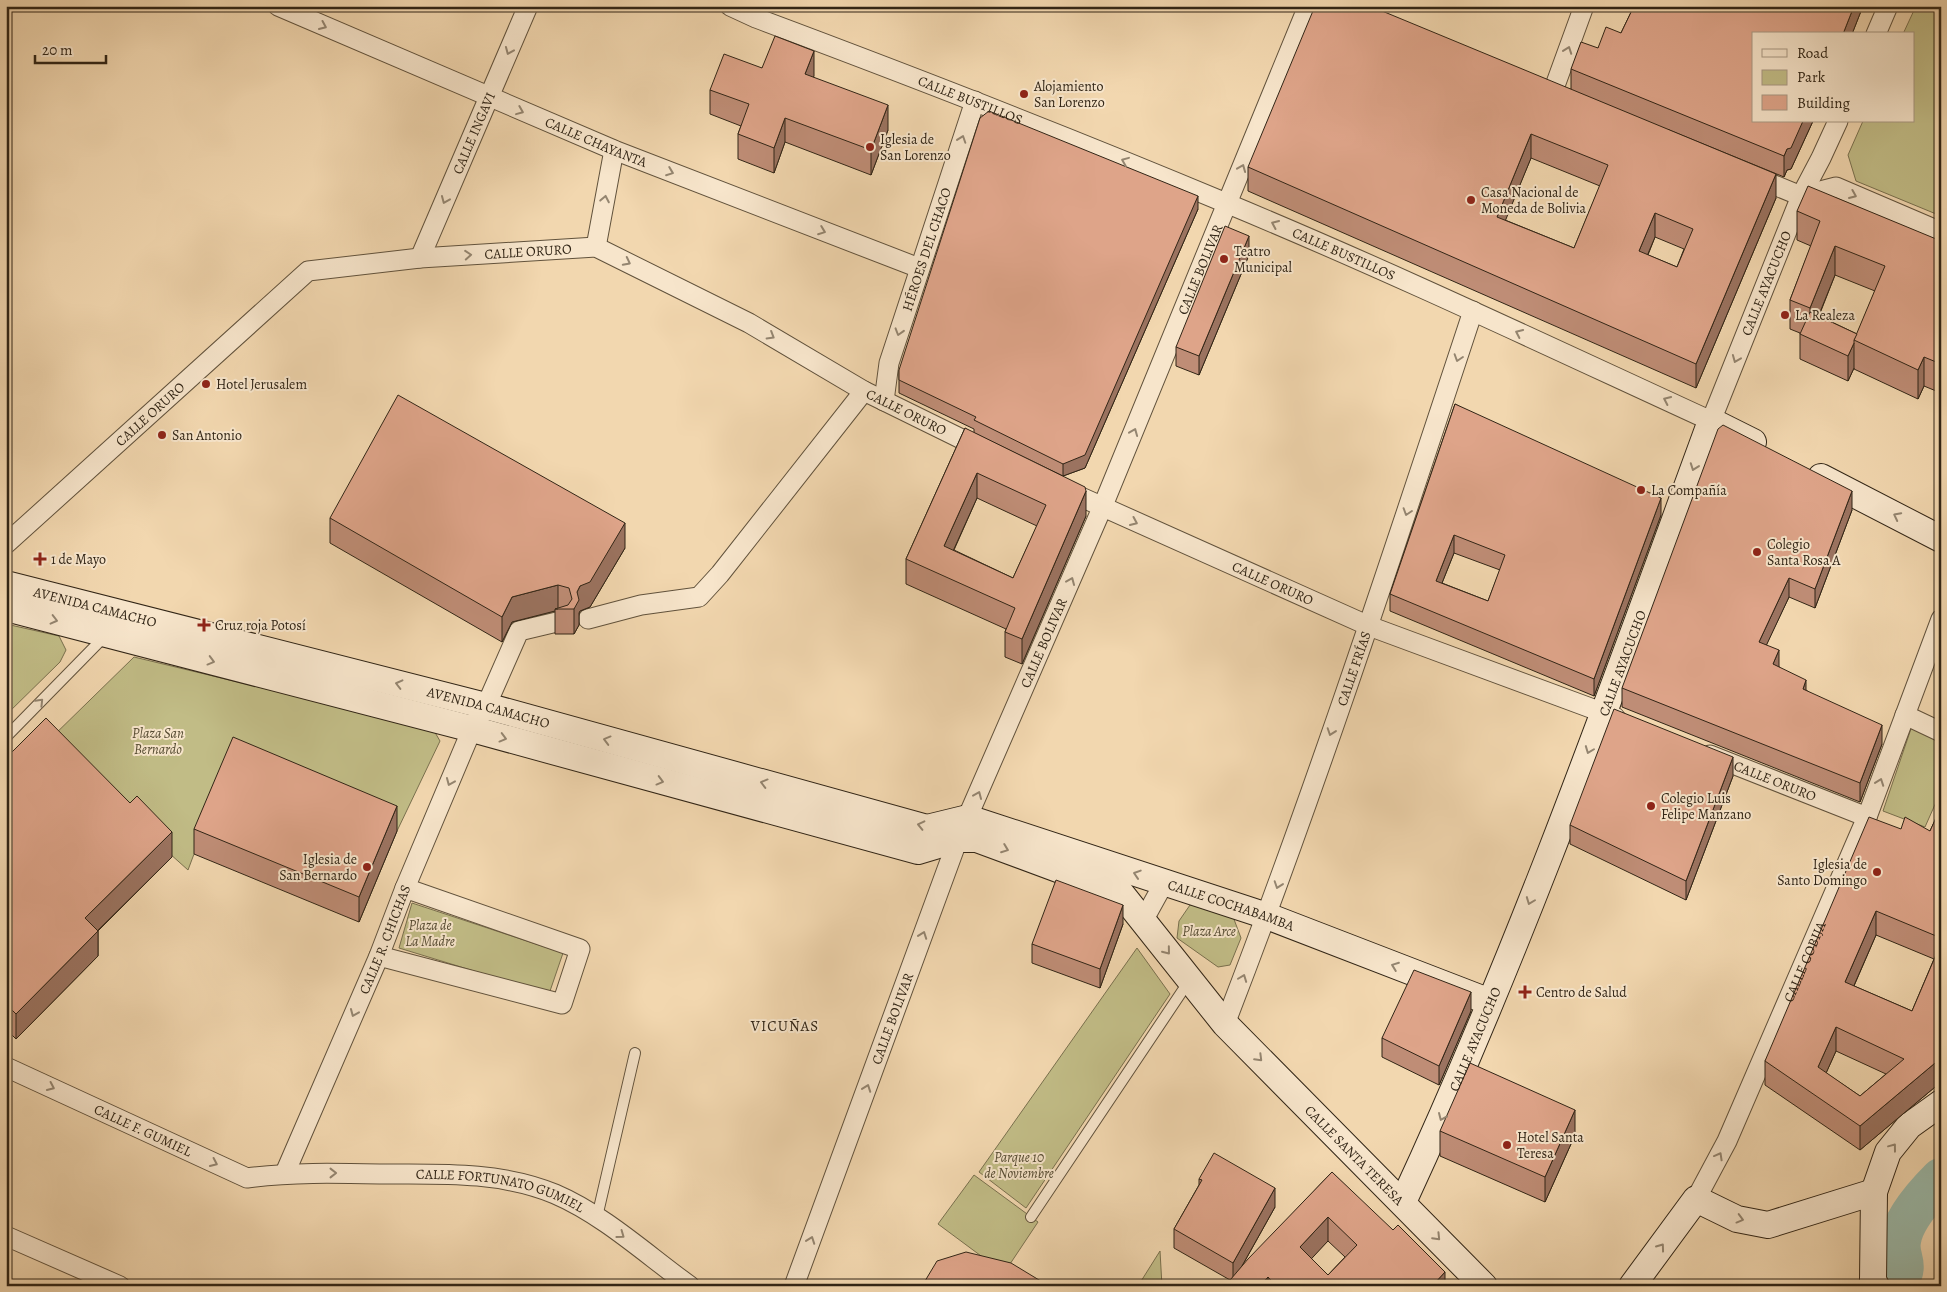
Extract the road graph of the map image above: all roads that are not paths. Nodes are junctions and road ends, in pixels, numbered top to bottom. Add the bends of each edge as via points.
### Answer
1 (278, 6) edge
2 (528, 6) edge
3 (730, 6) edge
4 (1308, 6) edge
5 (1584, 6) edge
6 (1888, 6) edge
7 (1877, 32) edge
8 (1534, 87) edge
9 (1552, 94) junction
10 (489, 98) junction
11 (975, 101) junction
12 (1570, 102) edge
13 (1838, 122) edge
14 (614, 150) junction
15 (1736, 169) edge
16 (1801, 196) junction
17 (1228, 203) junction
18 (1941, 232) edge
19 (596, 247) junction
20 (420, 258) junction
21 (919, 268) junction
22 (1473, 311) junction
23 (864, 391) junction
24 (884, 401) junction
25 (1711, 421) junction
26 (1773, 452) edge
27 (997, 456) edge
28 (1800, 466) edge
29 (1050, 482) edge
30 (1102, 508) junction
31 (1941, 539) edge
32 (7, 544) edge
33 (6, 584) edge
34 (6, 608) edge
35 (588, 619) dead end
36 (1941, 619) edge
37 (561, 621) edge
38 (1369, 626) junction
39 (107, 634) junction
40 (486, 706) junction
41 (1604, 712) junction
42 (1905, 715) junction
43 (1631, 723) edge
44 (472, 729) junction
45 (1941, 732) edge
46 (6, 737) edge
47 (1695, 749) edge
48 (1867, 817) junction
49 (963, 829) junction
50 (1164, 883) junction
51 (405, 888) junction
52 (1267, 916) junction
53 (1143, 921) junction
54 (379, 956) junction
55 (1190, 979) junction
56 (1490, 1002) junction
57 (1225, 1024) junction
58 (635, 1053) dead end
59 (6, 1067) edge
60 (1941, 1103) edge
61 (285, 1173) junction
62 (1874, 1192) junction
63 (1696, 1199) junction
64 (1403, 1202) junction
65 (1031, 1217) dead end
66 (597, 1218) junction
67 (6, 1236) edge
68 (120, 1286) edge
69 (690, 1286) edge
70 (794, 1286) edge
71 (1484, 1286) edge
72 (1632, 1286) edge
73 (1876, 1286) edge

1 -> 10 street, CALLE CHAYANTA
2 -> 10 street, CALLE INGAVI
3 - 11 street, CALLE BUSTILLOS
17 -> 4 street, CALLE BOLIVAR
9 -> 5 street
6 - 7 street
8 - 9 street
9 - 12 street
10 -> 14 street, CALLE CHAYANTA
10 -> 20 street, CALLE INGAVI
17 -> 11 street, CALLE BUSTILLOS
21 -> 11 street, HÉROES DEL CHACO
13 - 16 street, CALLE AYACUCHO
19 -> 14 street
14 -> 21 street, CALLE CHAYANTA
15 - 16 street
16 -> 18 street via 1836,187
16 -> 25 street, CALLE AYACUCHO
22 -> 17 street, CALLE BUSTILLOS
30 -> 17 street, CALLE BOLIVAR
20 -> 19 street, CALLE ORURO
19 -> 23 street, CALLE ORURO via 749,323
20 - 32 street, CALLE ORURO via 308,271
21 -> 24 street, HÉROES DEL CHACO via 889,363
25 -> 22 street, CALLE BUSTILLOS
22 -> 38 street, CALLE FRÍAS
23 - 24 street, CALLE ORURO
23 - 35 street via 699,597 641,605
24 - 27 street, CALLE ORURO
25 - 26 main road, CALLE BUSTILLOS
25 -> 41 main road, CALLE AYACUCHO
31 -> 28 main road
29 - 30 street, CALLE ORURO
30 -> 38 street, CALLE ORURO
49 -> 30 street, CALLE BOLIVAR
40 -> 33 main road, AVENIDA CAMACHO
34 -> 39 main road, AVENIDA CAMACHO
36 - 42 street, CALLE COBIJA
37 - 40 street, CALLE R. CHICHAS via 520,631
38 - 41 street, CALLE ORURO
38 -> 52 street, CALLE FRÍAS
39 -> 44 main road, AVENIDA CAMACHO
46 -> 39 lane
40 - 44 street, CALLE R. CHICHAS
49 -> 40 main road, AVENIDA CAMACHO via 927,828
41 - 43 street, CALLE ORURO
41 -> 56 main road, CALLE AYACUCHO
42 - 45 street
48 -> 42 street, CALLE COBIJA
44 -> 49 main road, AVENIDA CAMACHO via 918,851
44 -> 51 street, CALLE R. CHICHAS
47 - 48 street, CALLE ORURO
63 -> 48 street, CALLE COBIJA via 1727,1141
50 -> 49 main road, CALLE COCHABAMBA
49 -> 53 main road via 977,839 1120,892
70 -> 49 street, CALLE BOLIVAR
50 - 52 main road, CALLE COCHABAMBA
50 - 53 street
51 - 54 street, CALLE R. CHICHAS
51 - 54 street via 580,949 562,1004
56 -> 52 main road, CALLE COCHABAMBA
57 -> 52 street, CALLE FRÍAS
53 -> 55 main road
54 -> 61 street, CALLE R. CHICHAS
55 - 57 main road
55 - 65 lane
56 -> 64 main road, CALLE AYACUCHO via 1443,1117
57 -> 64 main road, CALLE SANTA TERESA
58 - 66 lane
59 -> 61 street, CALLE F. GUMIEL via 247,1178
62 -> 60 main road via 1888,1152 1909,1126
61 -> 66 street, CALLE FORTUNATO GUMIEL via 466,1174 531,1185 557,1195
63 -> 62 main road via 1736,1219 1768,1225
62 - 73 main road via 1873,1280
72 -> 63 main road, CALLE COBIJA
64 -> 71 main road, CALLE SANTA TERESA
66 -> 69 street, CALLE FORTUNATO GUMIEL
67 - 68 street

